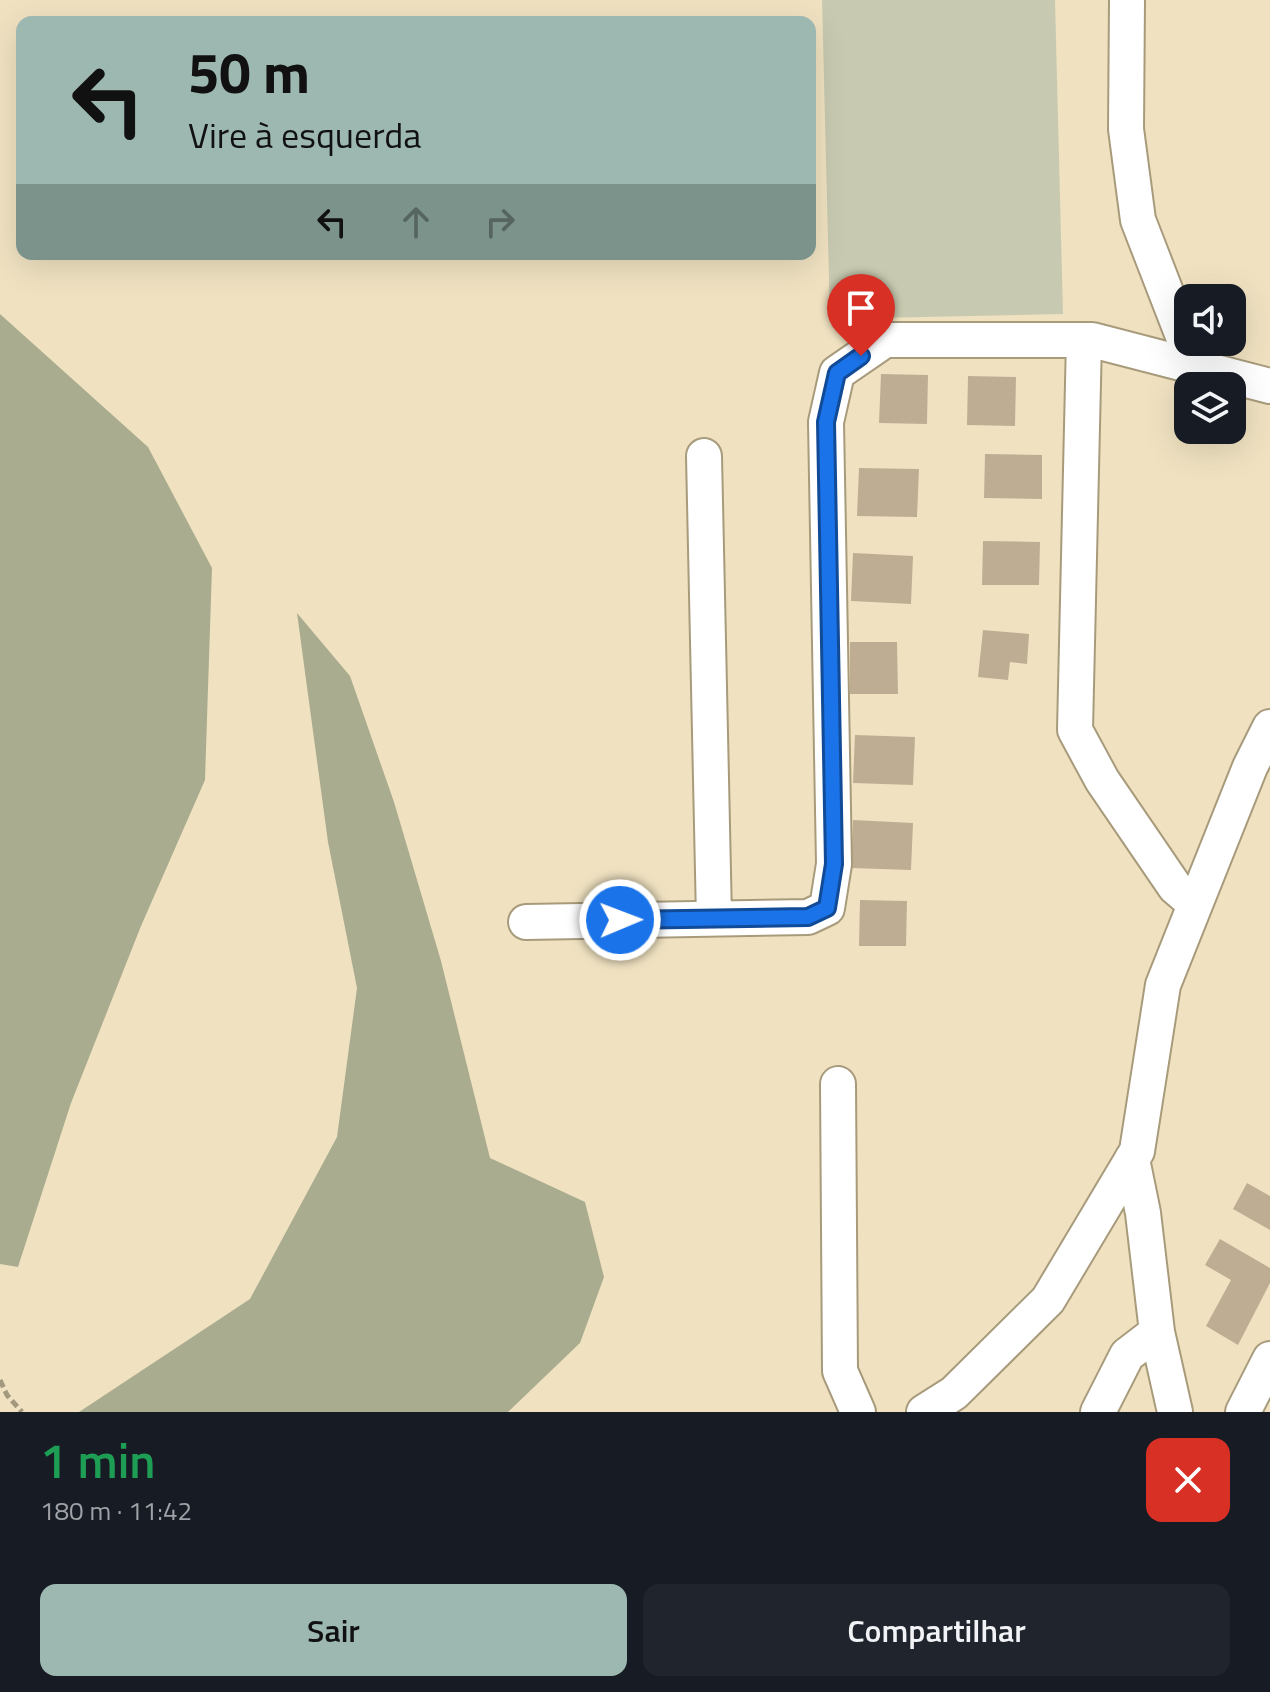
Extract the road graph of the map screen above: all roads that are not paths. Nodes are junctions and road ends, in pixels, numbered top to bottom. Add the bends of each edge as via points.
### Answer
1 (1127, 0) edge
2 (1084, 340) junction
3 (1195, 367) junction
4 (1270, 386) edge
5 (704, 456) dead end
6 (1270, 727) edge
7 (1195, 904) junction
8 (714, 918) junction
9 (526, 922) dead end
10 (838, 1084) dead end
11 (1132, 1159) junction
12 (1157, 1332) junction
13 (1270, 1359) edge
14 (858, 1412) edge
15 (924, 1412) edge
16 (1098, 1412) edge
17 (1175, 1412) edge
18 (1243, 1412) edge

1 - 3 street via 1126,129 1138,220
2 - 3 street
2 - 7 street via 1075,730 1102,780 1175,887
2 - 8 street via 885,340 837,373 826,422 834,864 827,908 808,917
3 - 4 street
5 - 8 street
6 - 7 street
7 - 11 street via 1163,985
8 - 9 street
10 - 14 street via 840,1371
11 - 12 street
11 - 15 street via 1048,1300 954,1393
12 - 16 street via 1127,1355
12 - 17 street
13 - 18 street

